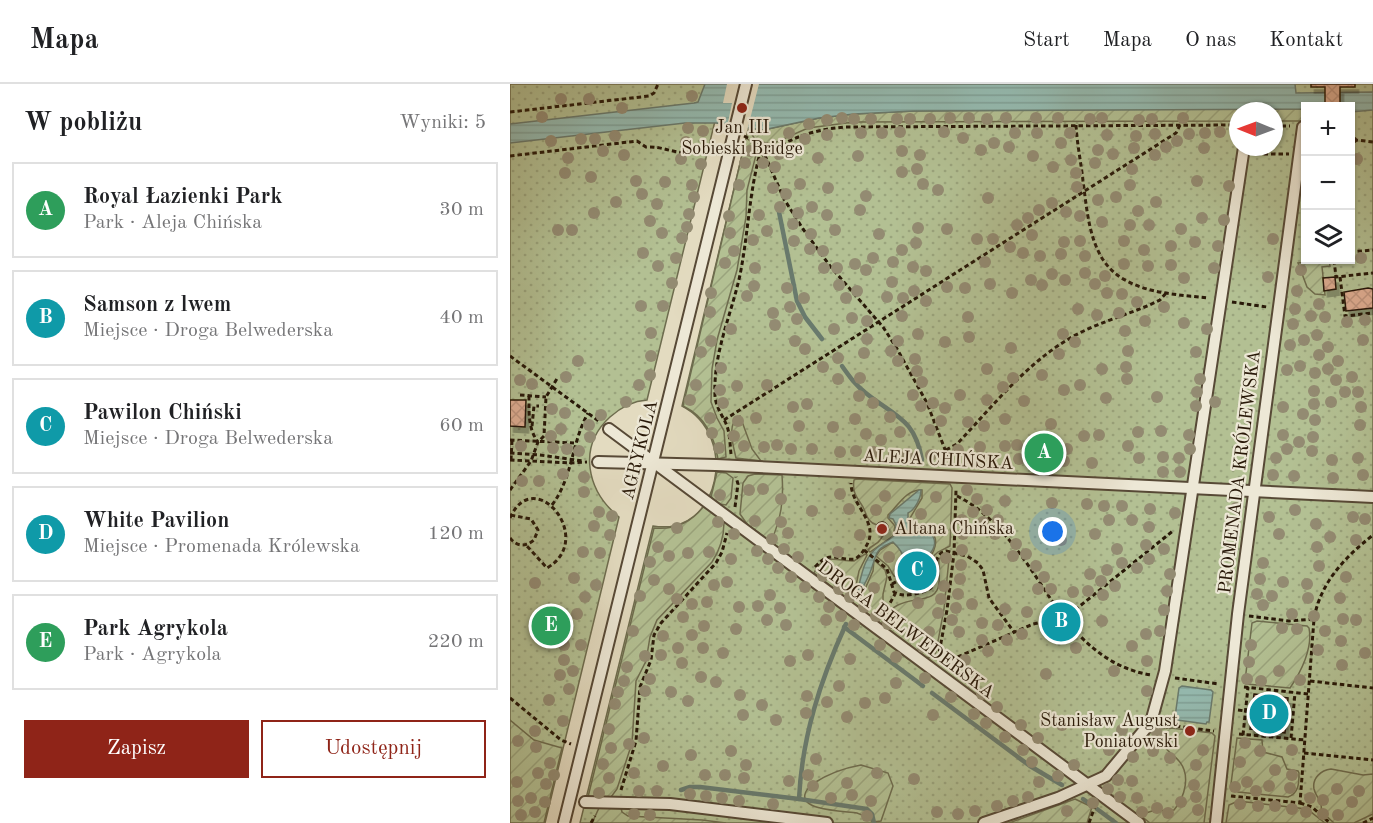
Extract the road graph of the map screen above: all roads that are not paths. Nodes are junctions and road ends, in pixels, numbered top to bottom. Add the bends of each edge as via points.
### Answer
1 (746, 84) edge
2 (1301, 140) edge
3 (1242, 156) edge
4 (606, 426) road end
5 (594, 462) road end
6 (654, 464) junction
7 (1192, 488) junction
8 (1254, 491) junction
9 (1373, 497) edge
10 (1087, 786) junction
11 (585, 802) dead end
12 (564, 823) edge
13 (827, 823) edge
14 (984, 823) edge
15 (1139, 823) edge
16 (1216, 823) edge

1 - 6 street, AGRYKOLA
2 - 8 street, PROMENADA KRÓLEWSKA
3 - 7 street
4 - 6 street, DROGA BELWEDERSKA
5 - 6 street, ALEJA CHIŃSKA
6 - 7 street, ALEJA CHIŃSKA
6 - 10 street, DROGA BELWEDERSKA
6 - 12 street, AGRYKOLA
7 - 8 street, ALEJA CHIŃSKA
7 - 10 street via 1164,676 1151,722 1111,771
8 - 9 street, ALEJA CHIŃSKA
8 - 16 street, PROMENADA KRÓLEWSKA
10 - 14 street
10 - 15 street, DROGA BELWEDERSKA
11 - 13 street via 670,804

